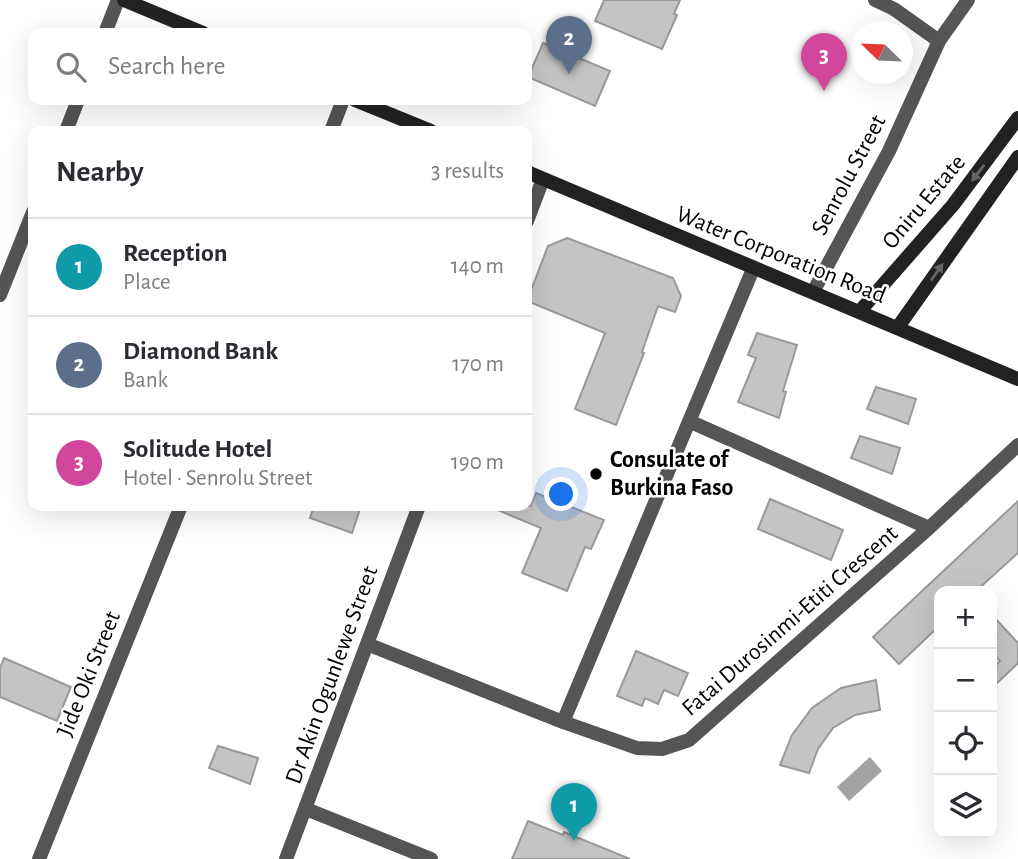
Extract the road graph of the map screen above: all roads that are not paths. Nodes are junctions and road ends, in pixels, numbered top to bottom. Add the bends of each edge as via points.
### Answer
1 (118, 0) edge
2 (124, 0) edge
3 (875, 0) edge
4 (968, 0) edge
5 (107, 28) edge
6 (191, 28) edge
7 (939, 41) junction
8 (76, 105) edge
9 (341, 105) edge
10 (367, 105) edge
11 (1018, 118) edge
12 (67, 126) edge
13 (333, 126) edge
14 (419, 126) edge
15 (1018, 157) edge
16 (532, 174) edge
17 (543, 179) junction
18 (532, 209) edge
19 (28, 225) edge
20 (754, 269) junction
21 (813, 292) junction
22 (0, 295) edge
23 (860, 311) junction
24 (898, 327) junction
25 (1018, 379) edge
26 (691, 422) junction
27 (1018, 445) edge
28 (178, 511) edge
29 (417, 511) edge
30 (929, 528) junction
31 (367, 644) junction
32 (563, 722) junction
33 (306, 809) junction
34 (39, 859) edge
35 (286, 859) edge
36 (431, 859) edge

1 - 5 street
2 - 6 street
3 - 7 street
4 - 7 street, Senrolu Street
7 - 21 street, Senrolu Street via 889,150
8 - 12 street
9 - 13 street
10 - 14 street
11 -> 23 street, Oniru Estate via 953,205
24 -> 15 street, Oniru Estate
16 - 17 street, Water Corporation Road
17 - 18 street
17 - 20 street, Water Corporation Road
19 - 22 street
20 - 21 street, Water Corporation Road
20 - 26 street
21 - 23 street, Water Corporation Road
23 - 24 street, Water Corporation Road
24 - 25 street, Water Corporation Road
26 - 30 street
26 - 32 street
27 - 30 street, Fatai Durosinmi-Etiti Crescent
28 - 34 street, Jide Oki Street
29 - 31 street, Dr Akin Ogunlewe Street
30 - 32 street, Fatai Durosinmi-Etiti Crescent via 689,740 662,749 638,748
31 - 32 street, Fatai Durosinmi-Etiti Crescent
31 - 33 street, Dr Akin Ogunlewe Street
33 - 35 street, Dr Akin Ogunlewe Street
33 - 36 street

